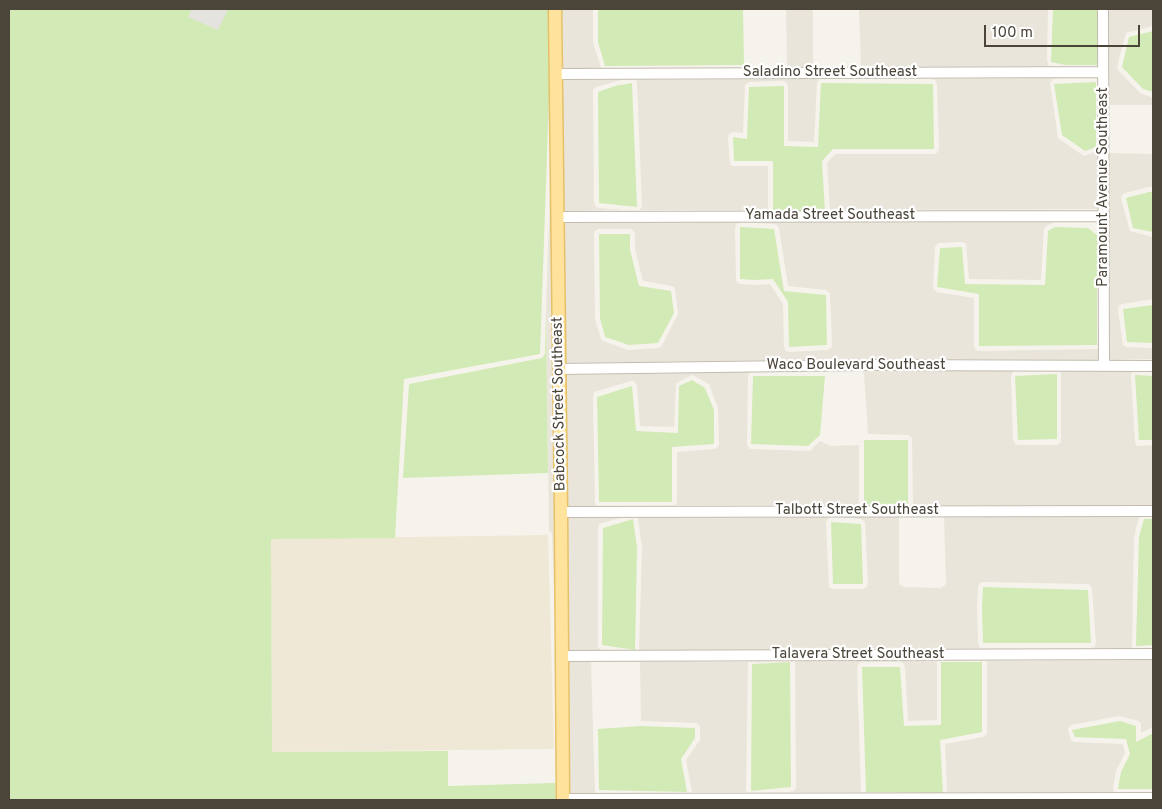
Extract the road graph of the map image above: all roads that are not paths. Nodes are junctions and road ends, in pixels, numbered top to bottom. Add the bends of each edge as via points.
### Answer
1 (555, 9) edge
2 (1103, 9) edge
3 (1104, 72) junction
4 (556, 74) junction
5 (1104, 216) junction
6 (557, 217) junction
7 (1104, 366) junction
8 (1153, 366) edge
9 (559, 369) junction
10 (1153, 511) edge
11 (561, 512) junction
12 (1153, 654) edge
13 (563, 656) junction
14 (1153, 798) edge
15 (563, 800) edge

1 - 4 main road, Babcock Street Southeast
2 - 3 street, Paramount Avenue Southeast
3 - 4 street, Saladino Street Southeast
3 - 5 street, Paramount Avenue Southeast
4 - 6 main road, Babcock Street Southeast
5 - 6 street, Yamada Street Southeast
5 - 7 street, Paramount Avenue Southeast
6 - 9 main road, Babcock Street Southeast
7 - 8 street, Waco Boulevard Southeast
7 - 9 street, Waco Boulevard Southeast
9 - 11 main road, Babcock Street Southeast
10 - 11 street, Talbott Street Southeast
11 - 13 main road, Babcock Street Southeast
12 - 13 street, Talavera Street Southeast
13 - 15 main road, Babcock Street Southeast
14 - 15 street

